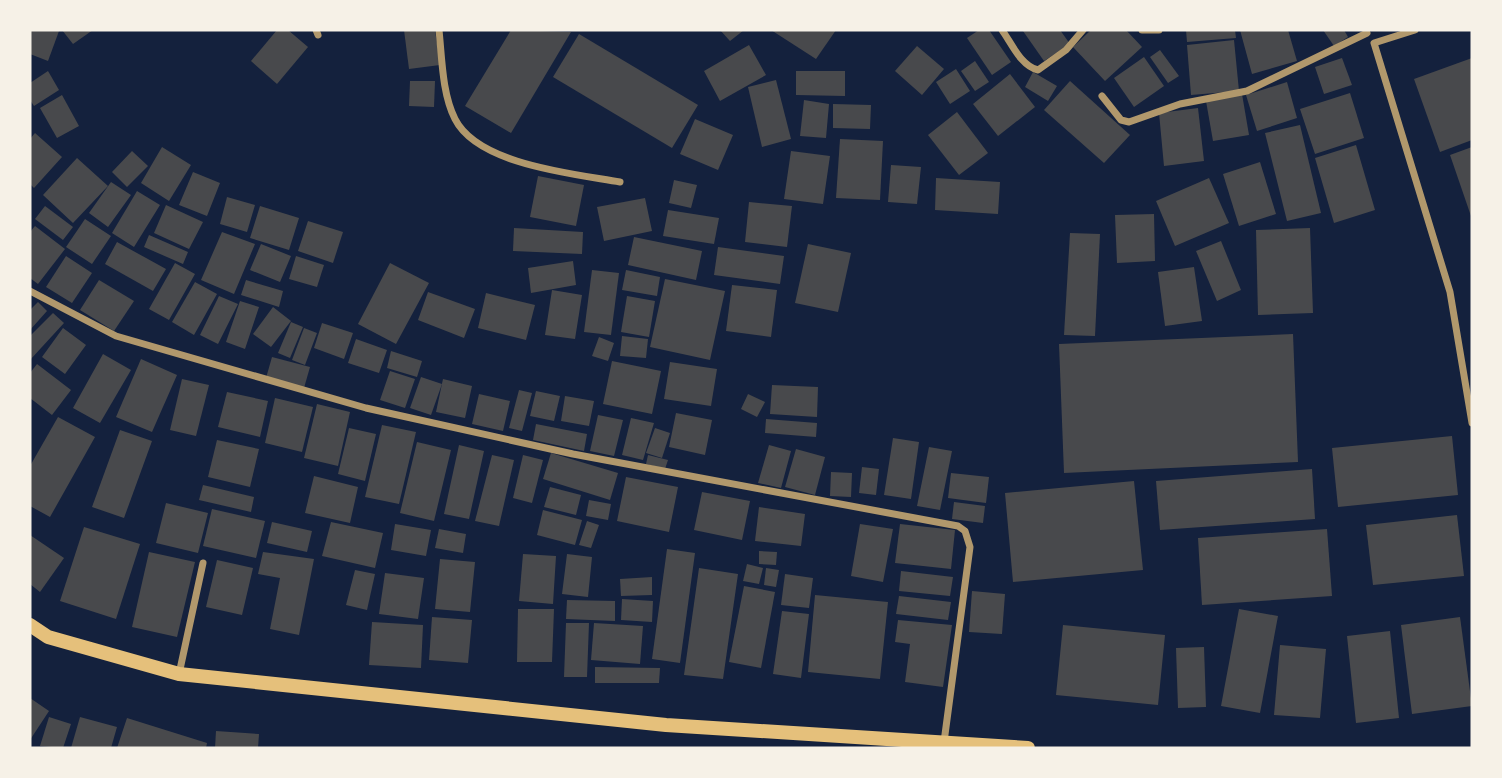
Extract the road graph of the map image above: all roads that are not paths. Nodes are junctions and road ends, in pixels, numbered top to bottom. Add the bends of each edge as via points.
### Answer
1 (439, 30) edge
2 (1002, 30) edge
3 (1083, 30) edge
4 (1142, 30) edge
5 (1159, 30) edge
6 (1415, 30) edge
7 (1366, 31) edge
8 (1374, 43) junction
9 (1102, 96) dead end
10 (620, 182) dead end
11 (30, 291) edge
12 (1472, 423) edge
13 (203, 563) dead end
14 (30, 625) edge
15 (179, 674) junction
16 (944, 743) junction
17 (1028, 748) edge

1 - 10 street via 444,84 455,121 480,144 518,164
2 - 3 street via 1020,58 1038,70 1066,50
4 - 5 street
6 - 8 street
7 - 8 street
7 - 9 street via 1247,91 1180,103 1129,122 1121,120
8 - 12 street via 1450,292
11 - 16 street via 116,336 366,408 573,454 958,526 965,531 970,547
13 - 15 street
14 - 15 main road via 48,637
15 - 16 main road via 666,725
16 - 17 main road

